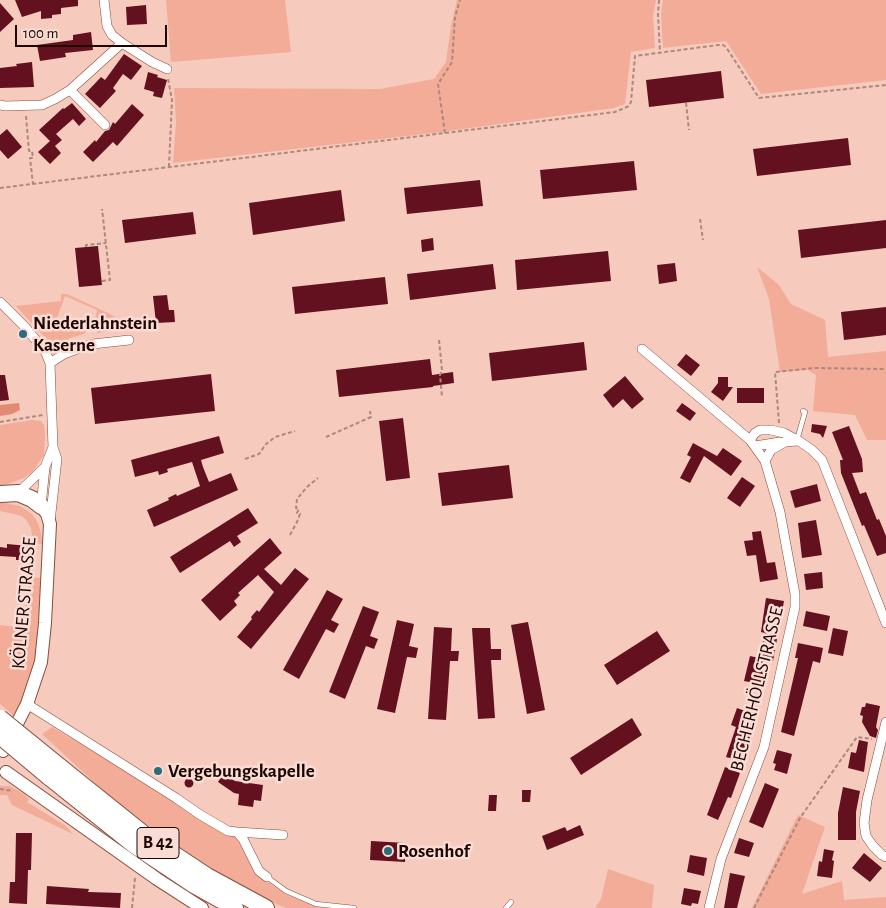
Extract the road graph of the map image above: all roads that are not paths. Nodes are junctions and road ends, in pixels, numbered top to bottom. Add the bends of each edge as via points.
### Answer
1 (104, 0) edge
2 (122, 43) junction
3 (167, 69) road end
4 (70, 90) junction
5 (0, 105) edge
6 (104, 125) dead end
7 (0, 302) edge
8 (128, 340) dead end
9 (642, 349) dead end
10 (50, 363) junction
11 (803, 411) dead end
12 (798, 441) junction
13 (785, 442) junction
14 (753, 443) junction
15 (53, 447) junction
16 (765, 461) junction
17 (45, 467) junction
18 (56, 473) junction
19 (18, 493) junction
20 (0, 494) edge
21 (41, 506) junction
22 (50, 524) junction
23 (886, 623) edge
24 (27, 704) junction
25 (0, 718) edge
26 (886, 722) edge
27 (1, 745) edge
28 (54, 772) junction
29 (3, 775) edge
30 (237, 832) junction
31 (283, 835) dead end
32 (886, 857) edge
33 (267, 877) joint
34 (511, 902) dead end
35 (202, 908) edge
36 (235, 908) edge
37 (266, 908) edge
38 (354, 908) edge
39 (506, 908) edge
40 (709, 908) edge

1 - 2 street via 107,26
2 - 3 street
2 - 4 street
4 - 5 street via 42,105
4 - 6 street
7 - 10 street via 45,351
8 - 10 street via 93,344 64,354
9 - 14 street, BECHERHÖLLSTRASSE
10 - 15 street
11 - 12 lane
12 - 13 street
12 - 14 street via 780,432 760,430 755,434
12 - 23 street via 822,460
13 - 14 street
13 - 16 street via 771,450
14 - 16 street, BECHERHÖLLSTRASSE
15 - 17 street
15 - 18 street via 57,459
16 - 40 street, BECHERHÖLLSTRASSE via 780,512 795,607 764,747 722,859
17 - 19 street
17 - 21 street
18 - 21 street
18 - 22 street
19 - 20 highway
19 - 21 highway
21 - 22 street, KÖLNER STRASSE
22 - 24 street, KÖLNER STRASSE via 41,662
24 - 27 street, KÖLNER STRASSE
24 - 30 street via 199,814 228,831
25 - 28 highway, B 42, bridge
26 - 32 street via 864,823 866,836
27 - 28 highway, B 42, bridge
27 - 29 street via 8,760
28 - 36 highway, B 42 via 134,845
28 - 37 highway, B 42 via 206,876
29 - 35 street
30 - 31 street
30 - 33 street via 259,871
33 - 38 lane via 286,891 316,904
34 - 39 lane

